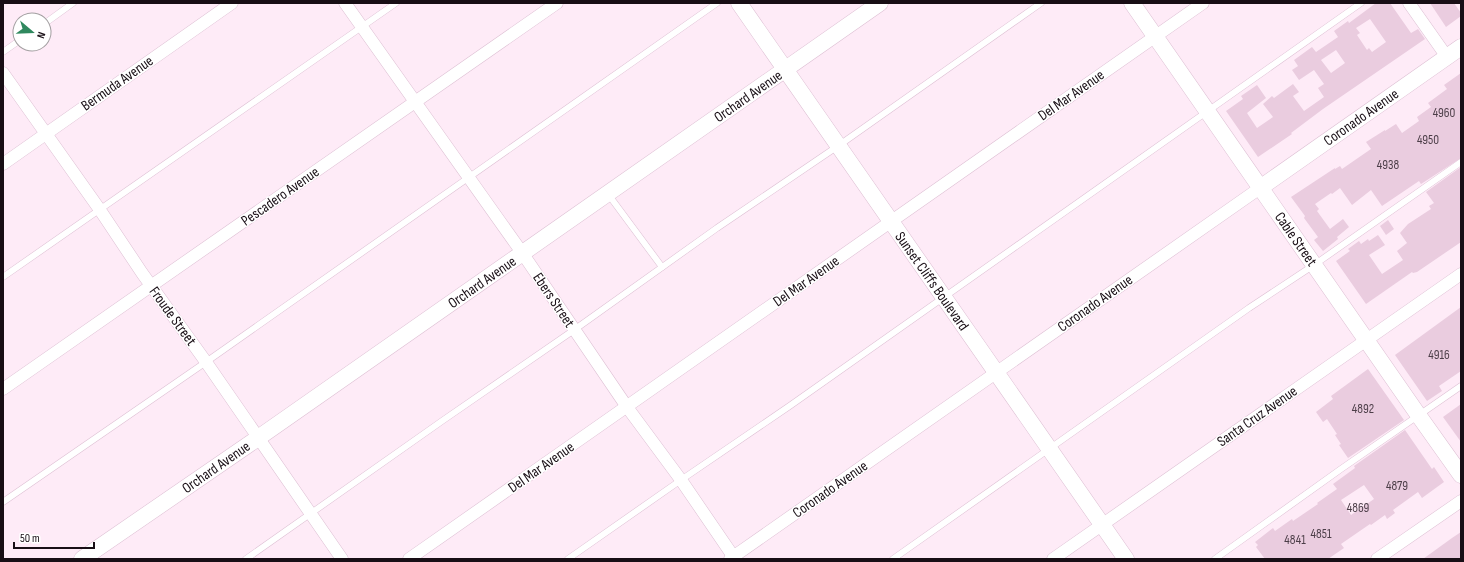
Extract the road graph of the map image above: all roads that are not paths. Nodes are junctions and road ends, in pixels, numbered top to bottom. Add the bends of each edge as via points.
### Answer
1 (73, 3) edge
2 (232, 3) edge
3 (345, 3) edge
4 (396, 3) edge
5 (556, 3) edge
6 (717, 3) edge
7 (738, 3) edge
8 (880, 3) edge
9 (1041, 3) edge
10 (1132, 3) edge
11 (1203, 3) edge
12 (1361, 3) edge
13 (1408, 3) edge
14 (52, 18) edge
15 (362, 27) junction
16 (1155, 36) junction
17 (12, 46) edge
18 (1461, 47) edge
19 (3, 52) edge
20 (1447, 57) junction
21 (785, 70) junction
22 (3, 74) edge
23 (415, 101) junction
24 (1207, 112) junction
25 (46, 133) junction
26 (838, 146) junction
27 (1461, 162) edge
28 (3, 164) edge
29 (468, 177) junction
30 (1260, 188) junction
31 (608, 194) junction
32 (100, 210) junction
33 (890, 221) junction
34 (523, 254) junction
35 (1314, 265) junction
36 (662, 267) junction
37 (1461, 274) edge
38 (3, 277) edge
39 (152, 286) junction
40 (943, 297) junction
41 (574, 330) junction
42 (1366, 340) junction
43 (206, 362) junction
44 (996, 373) junction
45 (1461, 386) edge
46 (3, 389) edge
47 (627, 407) junction
48 (1418, 416) junction
49 (258, 438) junction
50 (1049, 449) junction
51 (1461, 475) edge
52 (681, 480) junction
53 (1461, 500) edge
54 (3, 502) edge
55 (311, 514) junction
56 (1102, 524) junction
57 (733, 558) edge
58 (82, 559) edge
59 (246, 559) edge
60 (342, 559) edge
61 (409, 559) edge
62 (568, 559) edge
63 (893, 559) edge
64 (1053, 559) edge
65 (1126, 559) edge
66 (1215, 559) edge
67 (1377, 559) edge

1 - 14 lane
2 - 25 street, Bermuda Avenue
3 - 15 street, Ebers Street
4 - 15 lane
5 - 23 street, Pescadero Avenue
6 - 29 lane
7 - 21 street, Sunset Cliffs Boulevard
8 - 21 street, Orchard Avenue
9 - 26 lane
10 - 16 street, Cable Street
11 - 16 street, Del Mar Avenue
12 - 24 lane
13 - 20 street
15 - 23 street, Ebers Street
15 - 32 lane
16 - 24 street, Cable Street
16 - 33 street, Del Mar Avenue
17 - 19 lane
18 - 20 street, Coronado Avenue
20 - 30 street, Coronado Avenue
21 - 26 street, Sunset Cliffs Boulevard
21 - 31 street, Orchard Avenue
22 - 25 street, Froude Street
23 - 29 street, Ebers Street
23 - 39 street, Pescadero Avenue
24 - 30 street, Cable Street
24 - 40 lane
25 - 28 street, Bermuda Avenue
25 - 32 street, Froude Street
26 - 33 street, Sunset Cliffs Boulevard
26 - 36 lane
27 - 35 lane
29 - 34 street, Ebers Street
29 - 43 lane
30 - 35 street, Cable Street
30 - 44 street, Coronado Avenue
31 - 34 street, Orchard Avenue
31 - 36 lane
32 - 38 lane
32 - 39 street, Froude Street
33 - 40 street, Sunset Cliffs Boulevard
33 - 47 street, Del Mar Avenue
34 - 41 street, Ebers Street
34 - 49 street, Orchard Avenue
35 - 42 street, Cable Street
35 - 50 lane
36 - 41 lane
37 - 42 street, Santa Cruz Avenue
39 - 43 street, Froude Street
39 - 46 street, Pescadero Avenue
40 - 44 street, Sunset Cliffs Boulevard
40 - 52 lane
41 - 47 street, Ebers Street
41 - 55 lane
42 - 48 street, Cable Street
42 - 56 street, Santa Cruz Avenue
43 - 49 street, Froude Street
43 - 54 lane
44 - 50 street, Sunset Cliffs Boulevard
44 - 57 street, Coronado Avenue
45 - 48 lane
47 - 52 street, Ebers Street
47 - 61 street, Del Mar Avenue
48 - 51 street, Cable Street
48 - 66 lane
49 - 55 street, Froude Street
49 - 58 street, Orchard Avenue
50 - 56 street, Sunset Cliffs Boulevard
50 - 63 lane
52 - 57 street, Ebers Street
52 - 62 lane
53 - 67 street
55 - 59 lane
55 - 60 street, Froude Street
56 - 64 street, Santa Cruz Avenue
56 - 65 street, Sunset Cliffs Boulevard

